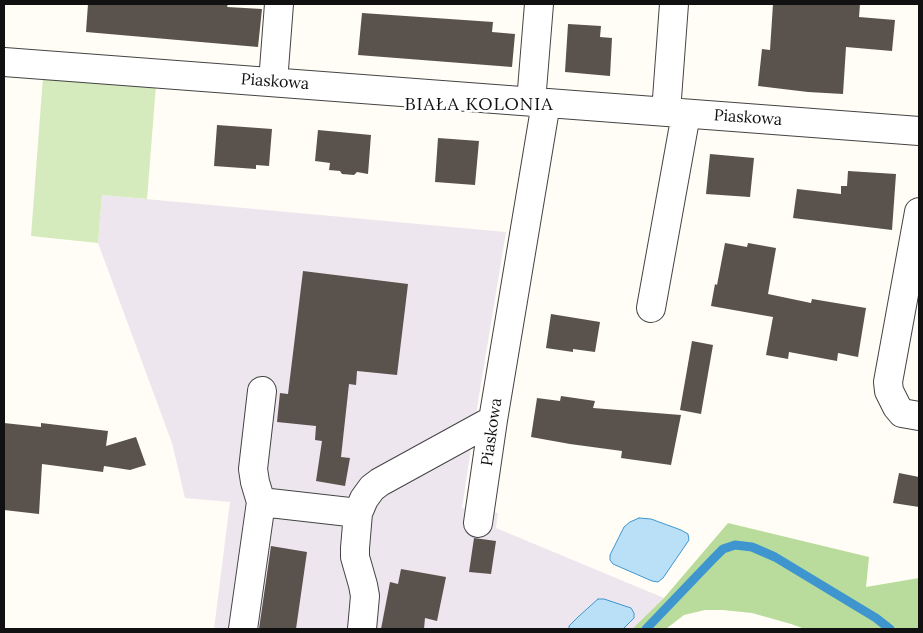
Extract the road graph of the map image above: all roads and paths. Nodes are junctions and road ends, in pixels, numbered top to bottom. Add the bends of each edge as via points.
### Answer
1 (279, 4) edge
2 (539, 4) edge
3 (674, 4) edge
4 (4, 62) edge
5 (273, 82) junction
6 (539, 103) junction
7 (676, 113) junction
8 (919, 131) edge
9 (919, 212) edge
10 (651, 308) dead end
11 (262, 390) dead end
12 (919, 416) edge
13 (493, 420) junction
14 (261, 502) junction
15 (358, 513) junction
16 (478, 524) dead end
17 (243, 629) edge
18 (362, 629) edge

1 - 5 street
2 - 6 street
3 - 7 street
4 - 5 street, Piaskowa
5 - 6 street, Piaskowa
6 - 7 street, Piaskowa
6 - 13 street, Piaskowa
7 - 8 street, Piaskowa
7 - 10 street
9 - 12 street via 888,382 897,408 902,413
11 - 14 street via 252,469
13 - 15 street via 380,482 372,488
13 - 16 street, Piaskowa
14 - 15 street
14 - 17 street
15 - 18 street via 355,557 365,596

